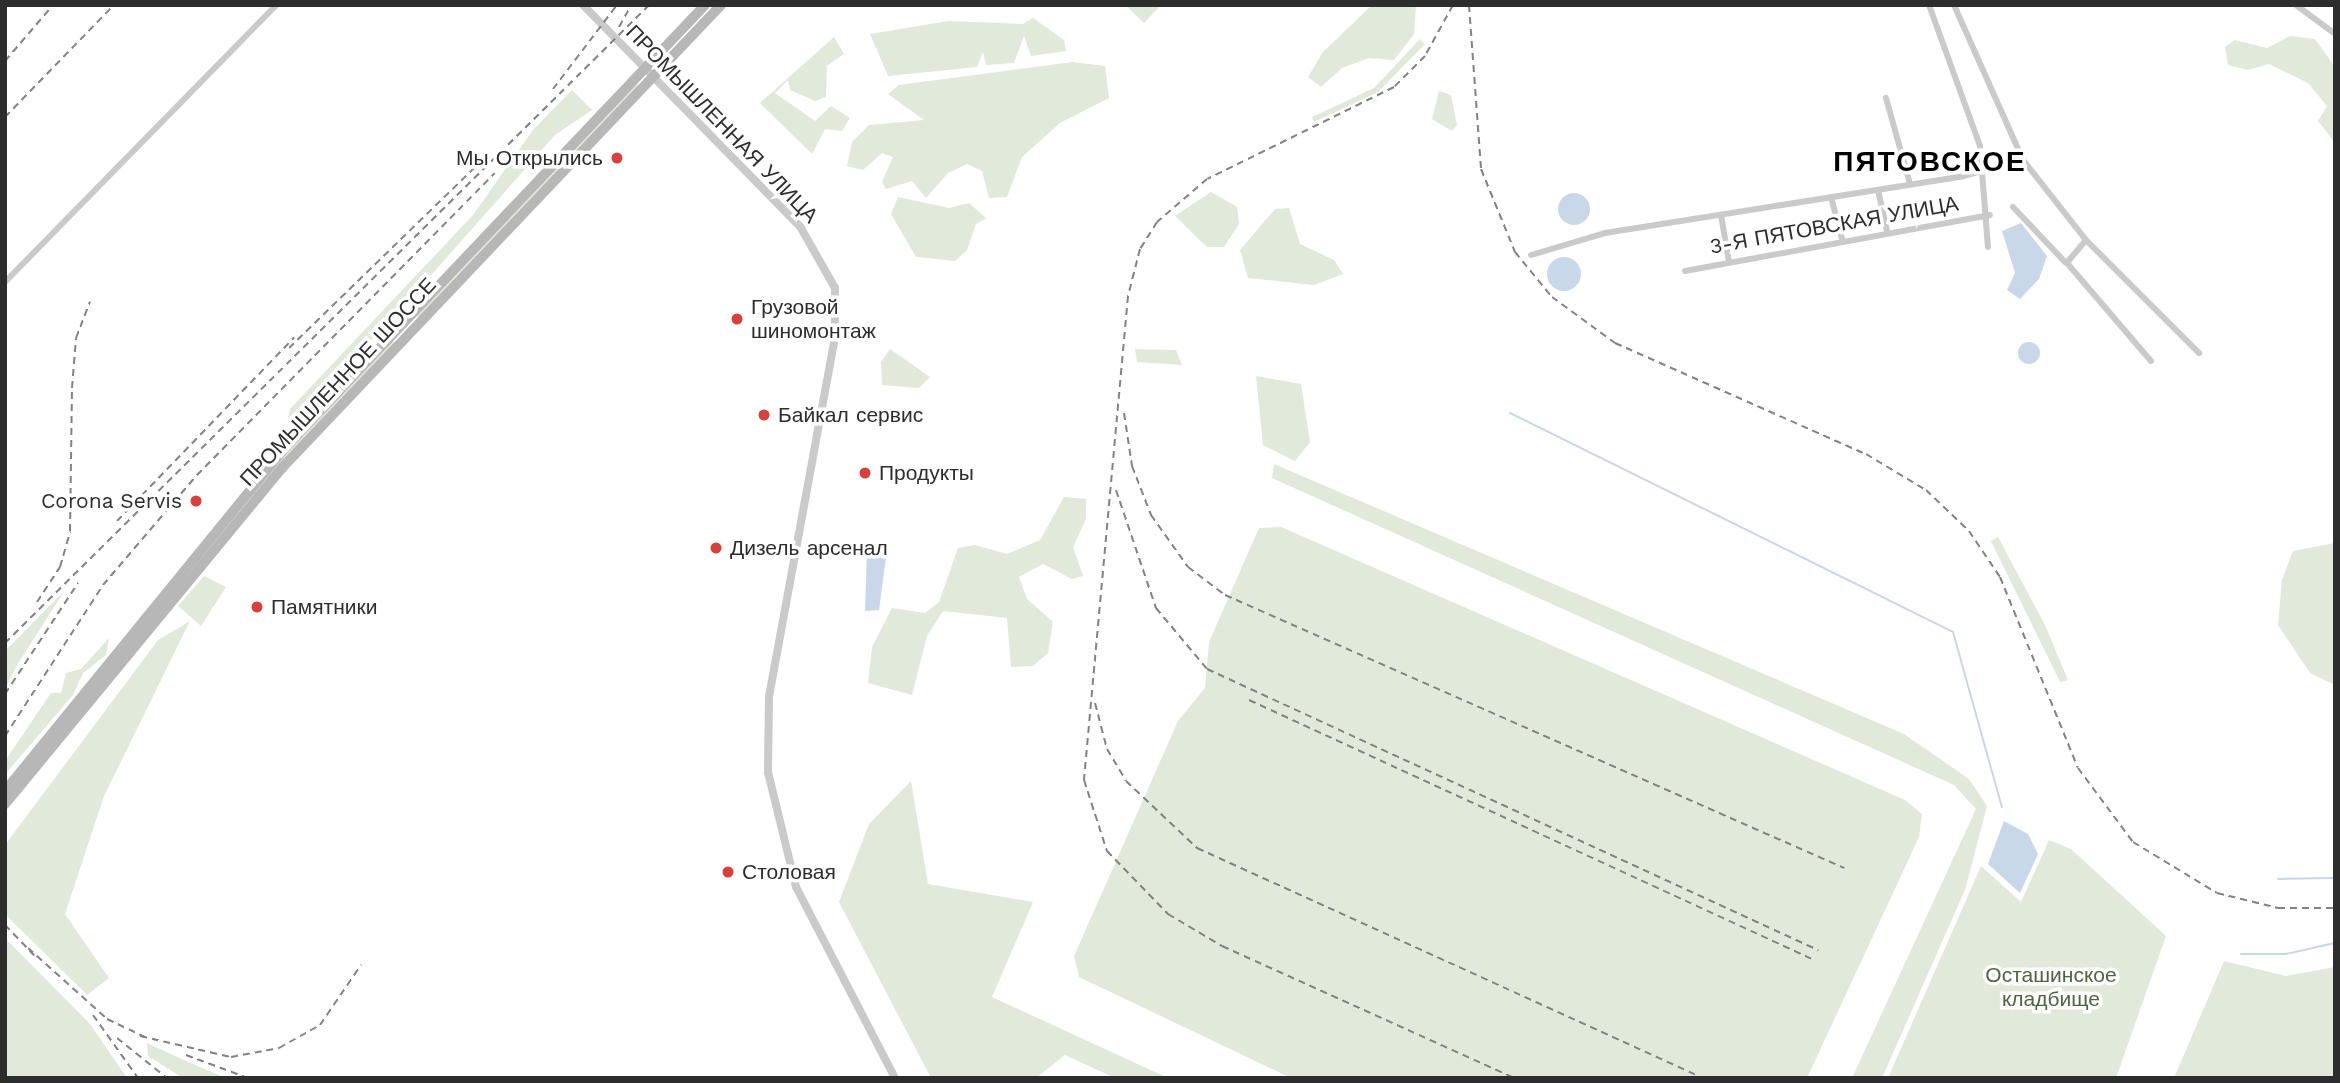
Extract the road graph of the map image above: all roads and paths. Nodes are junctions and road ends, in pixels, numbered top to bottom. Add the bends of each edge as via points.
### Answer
1 (276, 5) edge
2 (583, 5) edge
3 (705, 5) edge
4 (721, 5) edge
5 (1929, 5) edge
6 (1954, 5) edge
7 (2296, 5) edge
8 (2335, 34) edge
9 (648, 72) junction
10 (1886, 98) dead end
11 (2023, 160) junction
12 (1984, 167) junction
13 (1910, 184) junction
14 (1878, 190) junction
15 (1831, 197) junction
16 (2013, 207) dead end
17 (1721, 215) junction
18 (1990, 215) junction
19 (1887, 231) junction
20 (1842, 239) junction
21 (2086, 240) junction
22 (1988, 247) dead end
23 (1531, 254) dead end
24 (1729, 262) junction
25 (2067, 263) junction
26 (1685, 271) dead end
27 (5, 282) edge
28 (404, 321) junction
29 (413, 329) junction
30 (2199, 353) dead end
31 (2151, 361) dead end
32 (194, 556) junction
33 (203, 563) junction
34 (5, 791) edge
35 (5, 804) edge
36 (895, 1078) edge

1 - 27 street
2 - 9 street, ПРОМЫШЛЕННАЯ УЛИЦА
3 - 9 main road, ПРОМЫШЛЕННОЕ ШОССЕ
4 - 9 main road, ПРОМЫШЛЕННОЕ ШОССЕ
5 - 12 street
6 - 11 street
7 - 8 street
9 - 28 main road, ПРОМЫШЛЕННОЕ ШОССЕ
9 - 29 main road, ПРОМЫШЛЕННОЕ ШОССЕ
9 - 36 street, ПРОМЫШЛЕННАЯ УЛИЦА via 801,228 835,288 833,350 769,697 768,772 796,887
10 - 13 street
11 - 12 street
11 - 21 street
12 - 13 street
12 - 18 street
13 - 14 street
14 - 15 street
14 - 19 street
15 - 17 street
15 - 20 street
16 - 25 street
17 - 23 street via 1605,233
17 - 24 street
18 - 19 street, 3-Я ПЯТОВСКАЯ УЛИЦА
18 - 22 street
19 - 20 street, 3-Я ПЯТОВСКАЯ УЛИЦА
20 - 24 street, 3-Я ПЯТОВСКАЯ УЛИЦА
21 - 25 street
21 - 30 street
24 - 26 street, 3-Я ПЯТОВСКАЯ УЛИЦА
25 - 31 street
28 - 29 main road
28 - 32 main road, ПРОМЫШЛЕННОЕ ШОССЕ
29 - 33 main road, ПРОМЫШЛЕННОЕ ШОССЕ
32 - 33 main road
32 - 34 main road, ПРОМЫШЛЕННОЕ ШОССЕ
33 - 35 main road, ПРОМЫШЛЕННОЕ ШОССЕ

